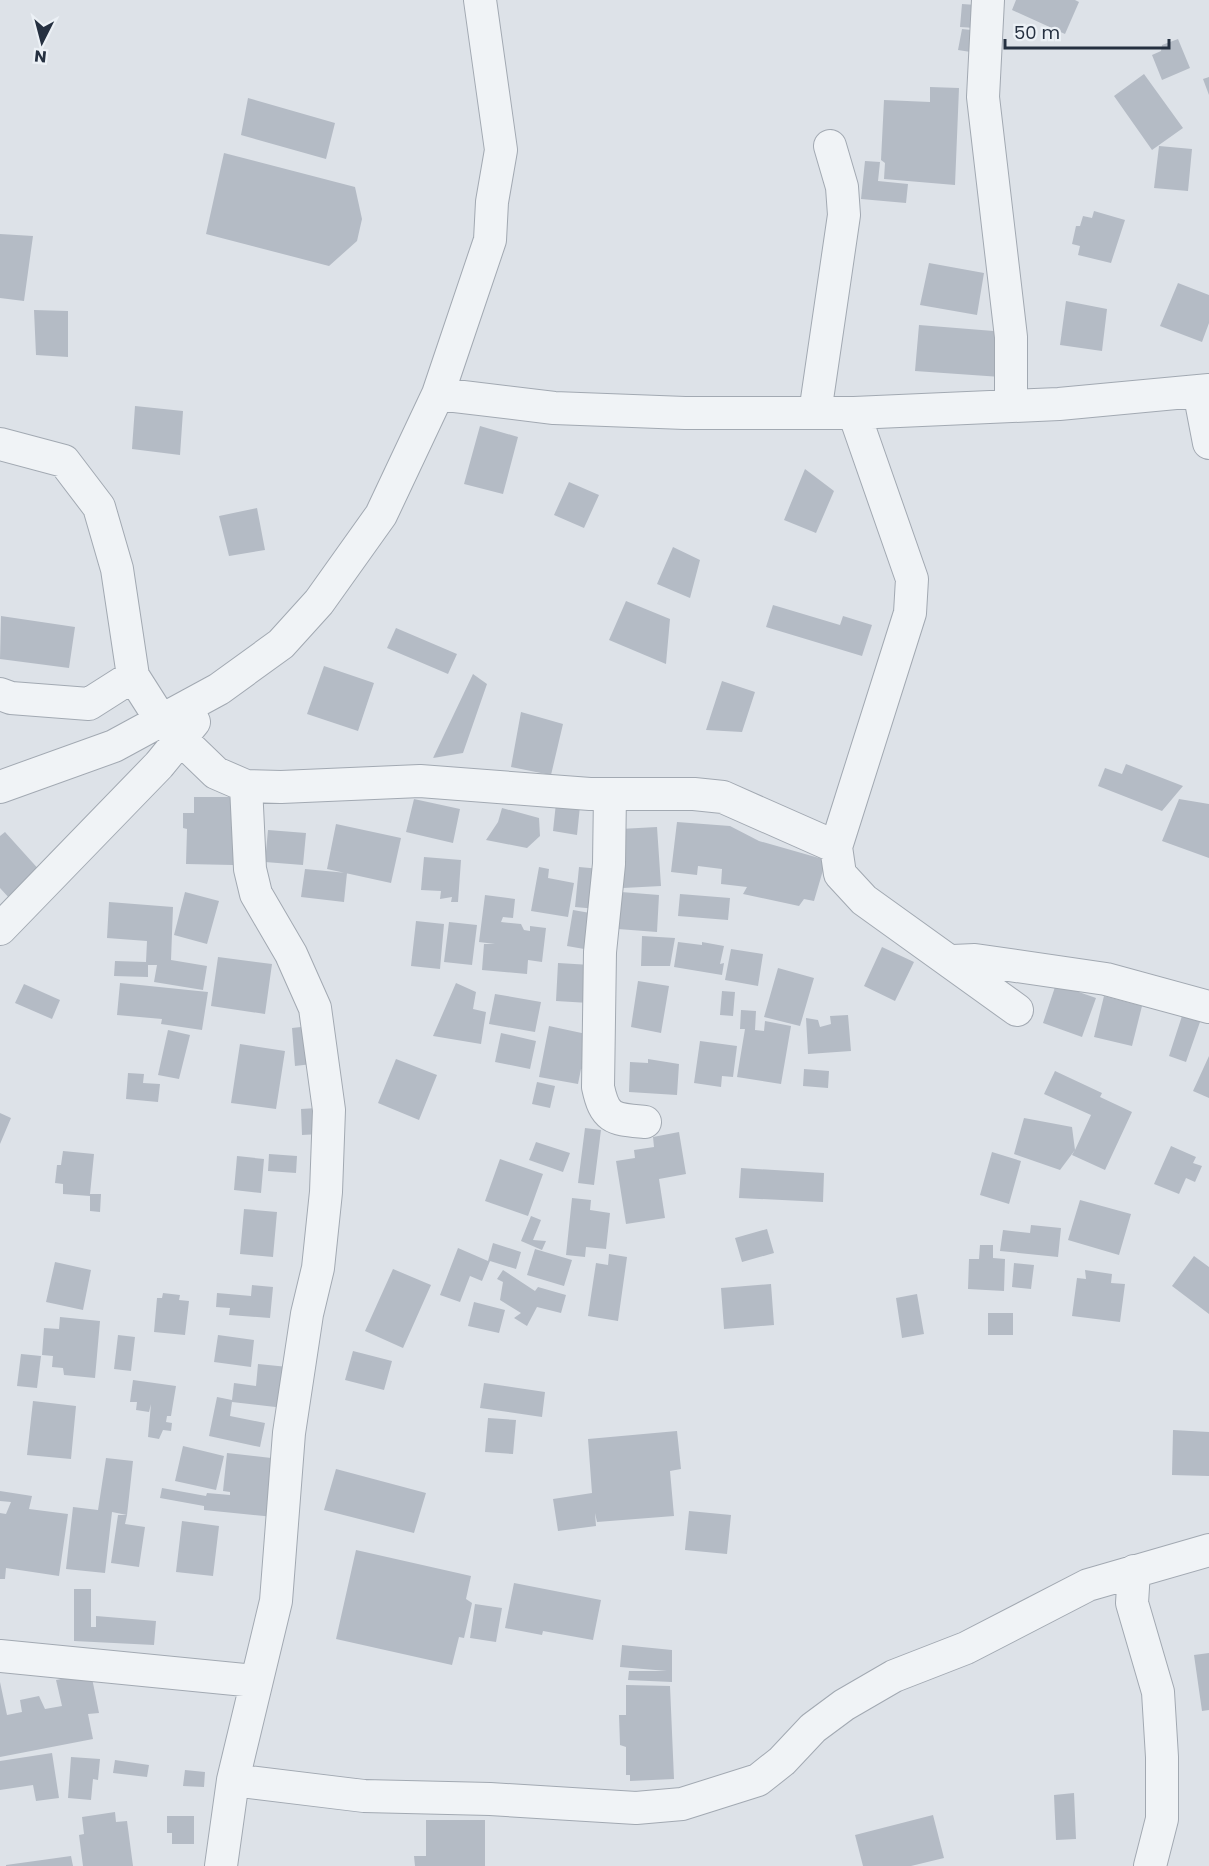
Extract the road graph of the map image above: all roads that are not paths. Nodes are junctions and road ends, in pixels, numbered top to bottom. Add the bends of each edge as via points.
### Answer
1 (480, 0) edge
2 (988, 0) edge
3 (830, 146) dead end
4 (1204, 390) edge
5 (438, 394) junction
6 (1011, 406) junction
7 (815, 413) junction
8 (854, 413) junction
9 (1209, 443) edge
10 (0, 444) edge
11 (133, 676) junction
12 (0, 694) edge
13 (171, 729) junction
14 (246, 786) junction
15 (0, 787) edge
16 (610, 794) junction
17 (836, 847) junction
18 (0, 929) edge
19 (953, 961) junction
20 (1209, 1007) edge
21 (1017, 1010) dead end
22 (645, 1122) dead end
23 (1209, 1550) edge
24 (1134, 1571) junction
25 (0, 1656) edge
26 (255, 1681) junction
27 (233, 1780) junction
28 (221, 1866) edge
29 (1150, 1866) edge

1 - 5 street via 501,150 490,240
2 - 6 street via 983,97 1011,337
3 - 7 street via 842,187 844,215
4 - 6 street
4 - 9 street
5 - 7 street via 554,408
5 - 13 street via 381,515 319,602 280,644
6 - 8 street
7 - 8 street
8 - 17 street via 912,579 910,613
10 - 11 street via 64,461 99,507 117,569
11 - 12 street via 89,704
11 - 13 street
13 - 14 street via 216,773
13 - 15 street
13 - 18 street
14 - 16 street via 420,782
14 - 26 street via 250,869 256,894 291,954 315,1008 330,1110 318,1268 306,1314 289,1433 276,1601
16 - 17 street via 723,797
16 - 22 street via 609,864 600,952 598,1088 603,1109 616,1119
17 - 19 street via 840,874 864,900
19 - 20 street via 975,960 1106,979
19 - 21 street
23 - 24 street
24 - 27 street via 1088,1585 966,1648 894,1676 813,1728 758,1780 682,1804 636,1808 364,1796
24 - 29 street via 1132,1602 1158,1692 1162,1757 1162,1819
25 - 26 street
26 - 27 street
27 - 28 street

